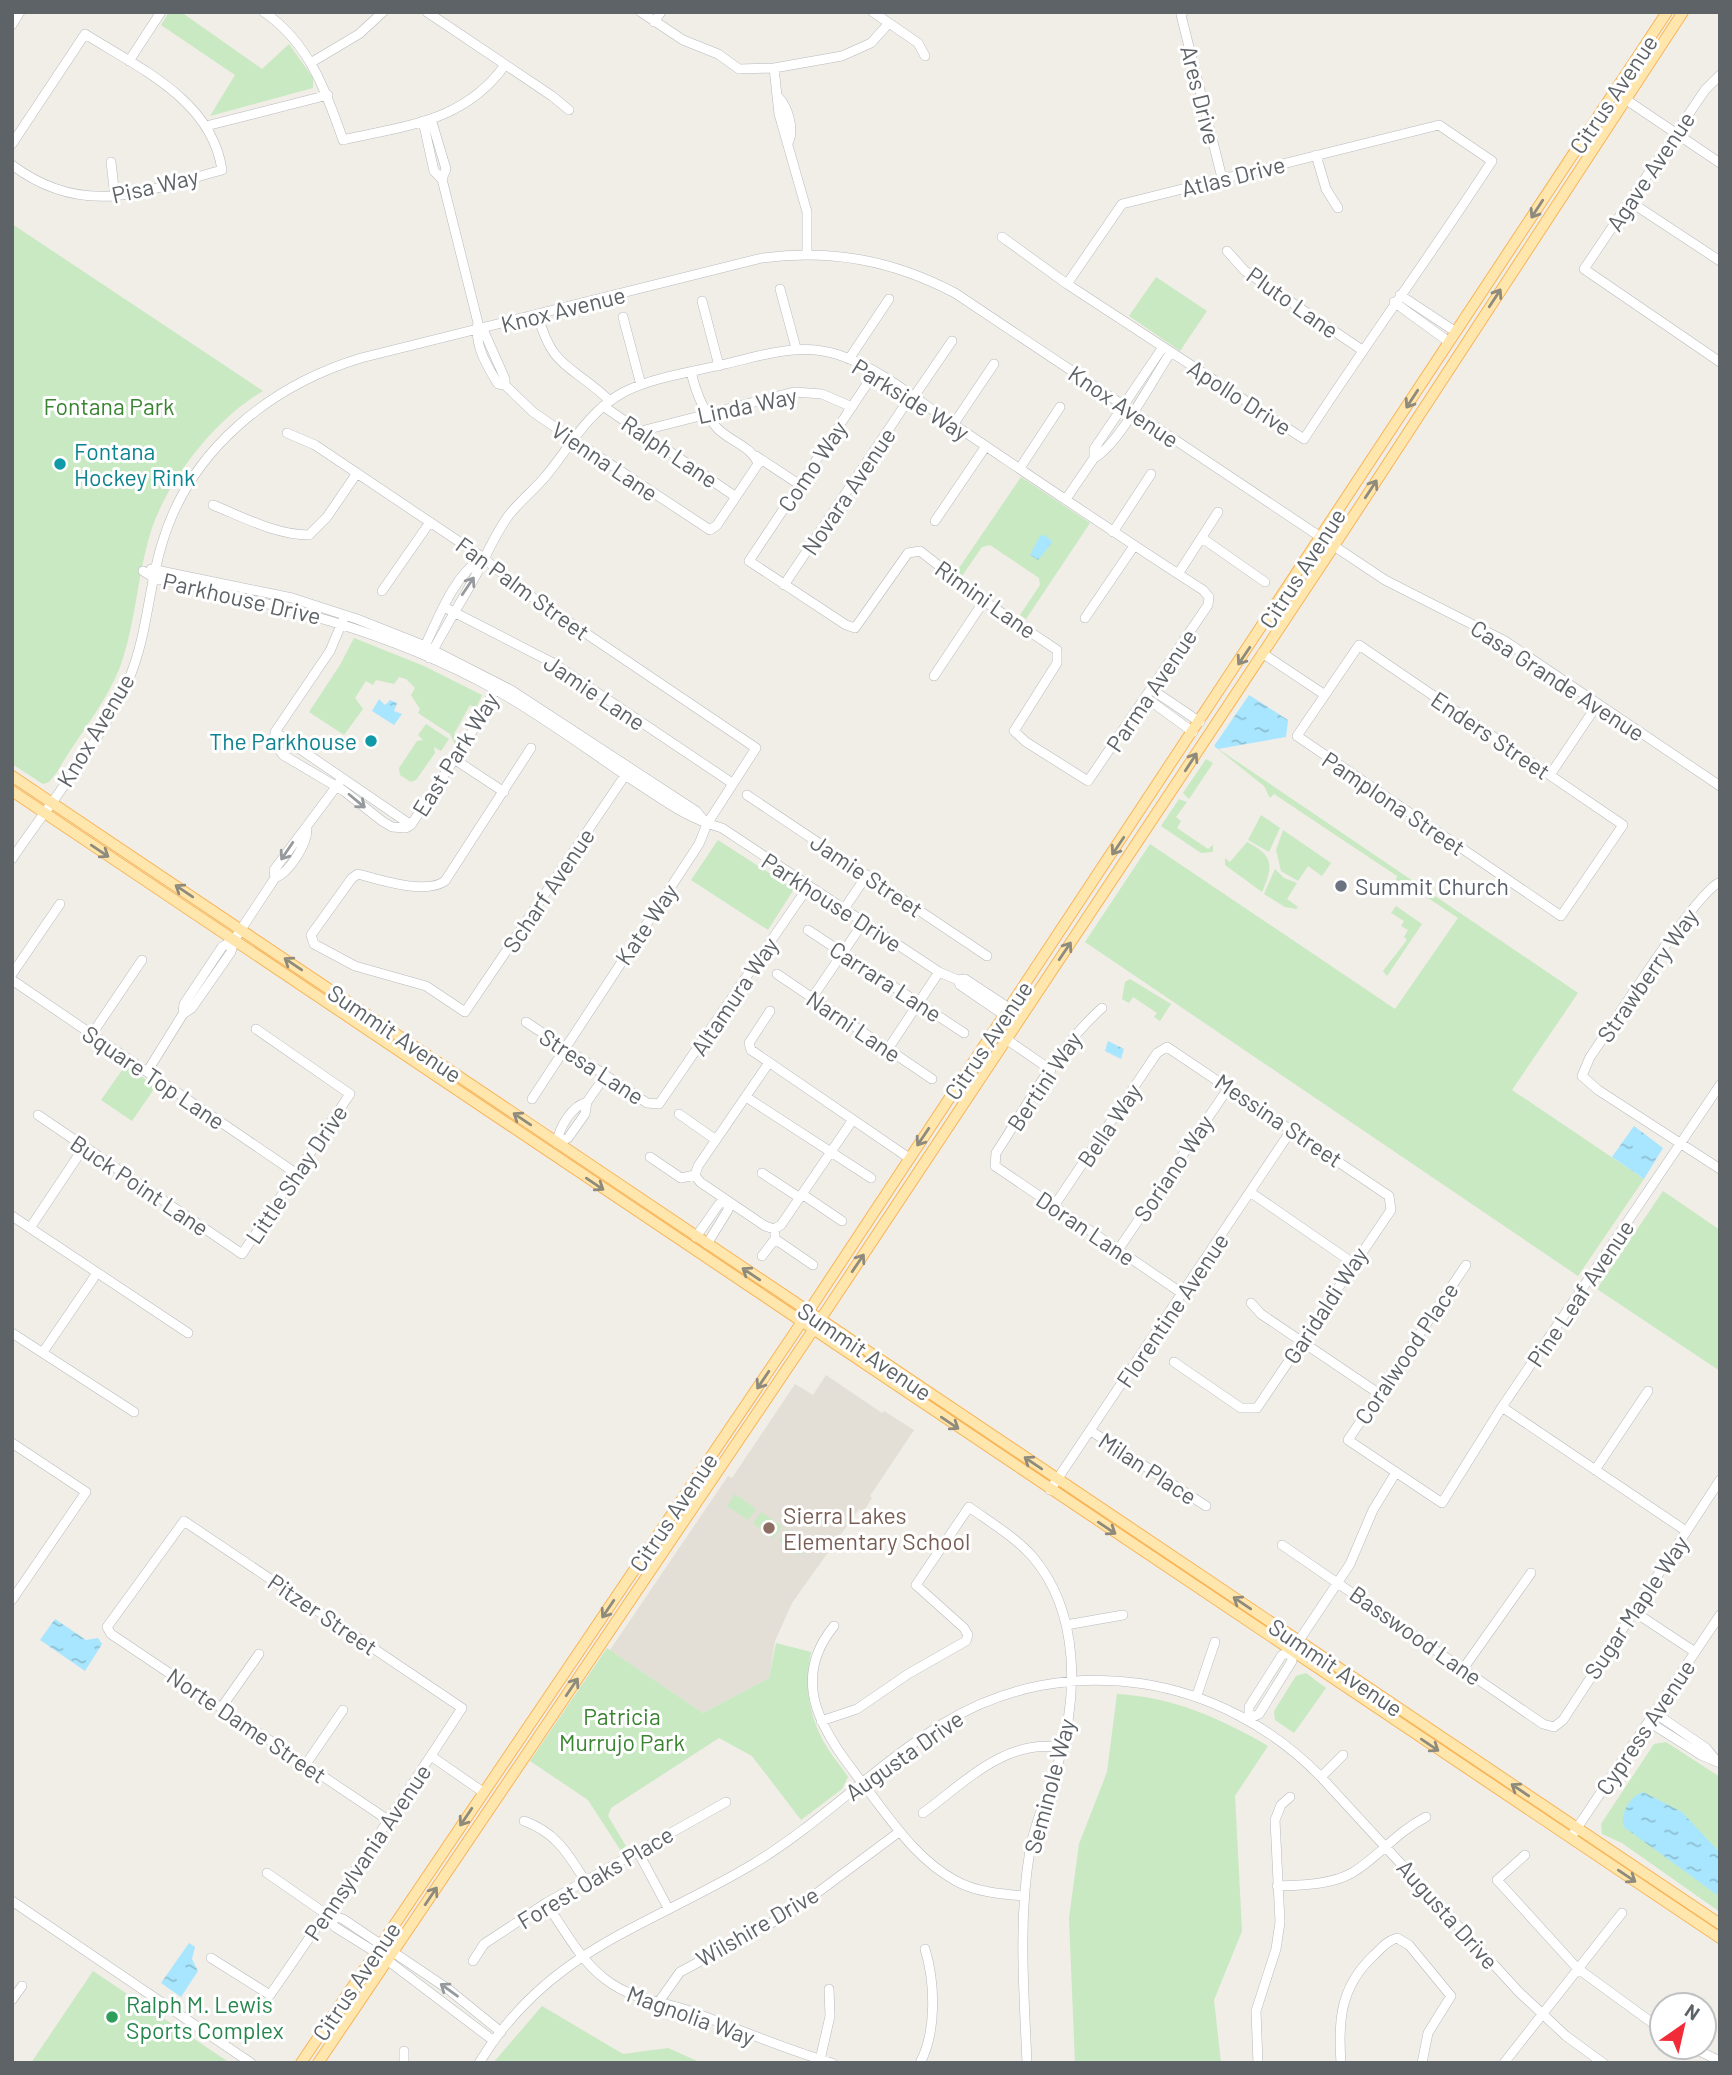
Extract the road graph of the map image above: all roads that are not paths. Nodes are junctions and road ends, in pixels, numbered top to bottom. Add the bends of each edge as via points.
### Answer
1 (20, 12) edge
2 (264, 12) edge
3 (383, 12) edge
4 (427, 12) edge
5 (641, 12) edge
6 (661, 12) edge
7 (873, 12) edge
8 (1183, 12) edge
9 (1667, 12) edge
10 (1683, 12) edge
11 (155, 14) edge
12 (654, 22) junction
13 (889, 23) junction
14 (12, 25) edge
15 (925, 56) dead end
16 (129, 61) junction
17 (312, 62) junction
18 (505, 65) junction
19 (774, 68) junction
20 (1720, 75) edge
21 (328, 95) junction
22 (1625, 99) junction
23 (569, 110) dead end
24 (427, 120) junction
25 (206, 126) junction
26 (1676, 134) junction
27 (12, 144) edge
28 (1316, 155) junction
29 (1492, 161) joint
30 (111, 162) dead end
31 (1720, 163) edge
32 (12, 165) edge
33 (1223, 178) junction
34 (115, 197) junction
35 (1629, 201) junction
36 (1338, 208) dead end
37 (1003, 237) dead end
38 (1227, 251) dead end
39 (807, 254) junction
40 (1720, 261) edge
41 (1067, 284) junction
42 (780, 289) dead end
43 (889, 299) dead end
44 (1397, 299) junction
45 (702, 302) dead end
46 (538, 315) junction
47 (1431, 316) junction
48 (623, 317) dead end
49 (1424, 325) junction
50 (480, 328) junction
51 (1456, 332) junction
52 (952, 341) dead end
53 (1449, 342) junction
54 (796, 348) junction
55 (1167, 350) junction
56 (1362, 350) junction
57 (849, 359) junction
58 (1720, 362) edge
59 (994, 364) dead end
60 (719, 366) junction
61 (691, 372) junction
62 (875, 372) junction
63 (1147, 379) junction
64 (641, 385) junction
65 (912, 397) junction
66 (606, 403) junction
67 (1123, 405) junction
68 (852, 407) junction
69 (1060, 407) dead end
70 (1132, 412) junction
71 (706, 413) junction
72 (953, 425) junction
73 (641, 431) junction
74 (287, 433) dead end
75 (572, 439) junction
76 (986, 446) junction
77 (752, 454) junction
78 (1094, 458) junction
79 (1020, 468) junction
80 (357, 472) junction
81 (1151, 474) dead end
82 (800, 485) junction
83 (736, 496) junction
84 (1066, 499) junction
85 (213, 505) dead end
86 (1218, 512) dead end
87 (935, 521) dead end
88 (430, 522) junction
89 (1113, 531) junction
90 (1202, 538) junction
91 (1322, 538) junction
92 (1134, 546) junction
93 (1334, 546) junction
94 (482, 557) junction
95 (155, 573) junction
96 (1178, 574) junction
97 (1265, 582) dead end
98 (784, 585) junction
99 (382, 591) dead end
100 (1209, 597) joint
101 (984, 601) junction
102 (448, 609) junction
103 (1085, 618) dead end
104 (344, 619) junction
105 (427, 652) junction
106 (1262, 653) junction
107 (934, 676) dead end
108 (497, 686) junction
109 (1148, 693) junction
110 (1325, 695) junction
111 (1597, 705) junction
112 (1200, 722) junction
113 (1193, 732) junction
114 (531, 748) dead end
115 (756, 748) joint
116 (454, 759) junction
117 (628, 771) junction
118 (1550, 775) junction
119 (12, 776) edge
120 (1088, 781) joint
121 (339, 782) junction
122 (732, 783) junction
123 (1720, 786) edge
124 (12, 791) edge
125 (503, 792) junction
126 (747, 795) dead end
127 (51, 802) junction
128 (44, 813) junction
129 (707, 824) junction
130 (1623, 825) joint
131 (12, 859) edge
132 (867, 875) junction
133 (1720, 882) edge
134 (808, 887) junction
135 (60, 904) dead end
136 (844, 909) junction
137 (863, 923) junction
138 (240, 929) junction
139 (808, 930) dead end
140 (233, 940) junction
141 (843, 953) junction
142 (987, 956) dead end
143 (142, 960) dead end
144 (939, 972) junction
145 (12, 974) edge
146 (776, 974) dead end
147 (12, 980) edge
148 (812, 998) junction
149 (919, 1003) junction
150 (1102, 1008) dead end
151 (770, 1011) dead end
152 (1007, 1012) junction
153 (526, 1022) dead end
154 (256, 1029) dead end
155 (964, 1033) dead end
156 (92, 1034) junction
157 (1006, 1039) junction
158 (1167, 1047) joint
159 (565, 1048) junction
160 (888, 1049) junction
161 (768, 1064) junction
162 (1051, 1070) junction
163 (147, 1072) junction
164 (605, 1076) junction
165 (932, 1079) dead end
166 (1720, 1084) edge
167 (1229, 1087) junction
168 (746, 1097) junction
169 (532, 1098) dead end
170 (659, 1104) joint
171 (679, 1114) dead end
172 (38, 1115) dead end
173 (852, 1121) junction
174 (1292, 1129) junction
175 (716, 1140) junction
176 (557, 1143) junction
177 (1681, 1143) junction
178 (84, 1147) junction
179 (831, 1153) junction
180 (650, 1157) dead end
181 (909, 1158) junction
182 (993, 1159) joint
183 (1720, 1169) edge
184 (762, 1173) dead end
185 (297, 1174) junction
186 (695, 1175) junction
187 (871, 1178) dead end
188 (1250, 1192) junction
189 (801, 1196) junction
190 (1389, 1196) joint
191 (728, 1201) junction
192 (1054, 1206) junction
193 (713, 1213) junction
194 (12, 1216) edge
195 (722, 1220) junction
196 (842, 1221) dead end
197 (30, 1228) junction
198 (774, 1229) junction
199 (696, 1237) junction
200 (775, 1239) junction
201 (707, 1244) junction
202 (1118, 1250) junction
203 (242, 1254) joint
204 (762, 1256) dead end
205 (1353, 1263) junction
206 (813, 1265) dead end
207 (1466, 1265) dead end
208 (97, 1273) junction
209 (1183, 1294) junction
210 (1251, 1303) dead end
211 (807, 1312) junction
212 (820, 1320) junction
213 (801, 1323) junction
214 (812, 1331) junction
215 (12, 1333) edge
216 (188, 1333) dead end
217 (1300, 1342) junction
218 (43, 1352) junction
219 (1174, 1362) dead end
220 (1648, 1391) dead end
221 (1378, 1393) junction
222 (1502, 1407) junction
223 (134, 1412) dead end
224 (1091, 1431) junction
225 (12, 1443) edge
226 (1595, 1470) junction
227 (1395, 1474) junction
228 (1058, 1479) junction
229 (1720, 1480) edge
230 (1050, 1490) junction
231 (1206, 1506) dead end
232 (1686, 1531) junction
233 (1282, 1545) dead end
234 (1531, 1573) dead end
235 (1339, 1581) junction
236 (12, 1600) edge
237 (1633, 1611) junction
238 (1123, 1615) dead end
239 (1720, 1615) edge
240 (1066, 1625) junction
241 (834, 1626) dead end
242 (107, 1627) joint
243 (1298, 1641) junction
244 (1215, 1642) dead end
245 (1291, 1652) junction
246 (1695, 1652) junction
247 (259, 1654) dead end
248 (1463, 1669) junction
249 (1070, 1681) junction
250 (1197, 1695) junction
251 (222, 1708) junction
252 (462, 1709) joint
253 (343, 1710) dead end
254 (1652, 1717) junction
255 (1249, 1719) junction
256 (821, 1721) junction
257 (1548, 1727) joint
258 (1062, 1748) junction
259 (1343, 1755) dead end
260 (431, 1756) junction
261 (1718, 1759) edge
262 (306, 1764) junction
263 (1321, 1776) junction
264 (863, 1783) junction
265 (484, 1792) junction
266 (1290, 1797) dead end
267 (726, 1802) dead end
268 (923, 1813) dead end
269 (1426, 1817) dead end
270 (388, 1820) junction
271 (524, 1821) dead end
272 (899, 1832) junction
273 (1574, 1833) junction
274 (1384, 1845) junction
275 (637, 1850) junction
276 (1525, 1855) dead end
277 (267, 1873) dead end
278 (584, 1879) junction
279 (1278, 1886) junction
280 (1024, 1896) junction
281 (12, 1901) edge
282 (546, 1903) junction
283 (668, 1908) junction
284 (1622, 1913) dead end
285 (326, 1914) junction
286 (1720, 1924) edge
287 (1720, 1938) edge
288 (378, 1948) junction
289 (925, 1948) dead end
290 (582, 1955) junction
291 (390, 1956) junction
292 (211, 1958) dead end
293 (473, 1961) dead end
294 (1577, 1968) junction
295 (22, 1986) dead end
296 (829, 1989) dead end
297 (12, 2000) edge
298 (658, 2003) junction
299 (1541, 2014) junction
300 (1648, 2020) edge
301 (501, 2032) junction
302 (494, 2041) junction
303 (404, 2051) dead end
304 (821, 2060) junction
305 (251, 2063) edge
306 (301, 2063) edge
307 (318, 2063) edge
308 (404, 2063) edge
309 (479, 2063) edge
310 (832, 2063) edge
311 (920, 2063) edge
312 (1027, 2063) edge
313 (1258, 2063) edge
314 (1341, 2063) edge
315 (1422, 2063) edge
316 (1504, 2063) edge
317 (1602, 2063) edge

1 - 14 street
2 - 17 street
3 - 17 street via 359,34
4 - 18 street
5 - 12 street
6 - 12 street
7 - 13 street
8 - 33 street, Ares Drive
9 -> 51 main road, Citrus Avenue
10 - 22 main road, Citrus Avenue
11 - 16 street
12 - 19 street via 739,69
13 - 15 street via 918,43
13 - 19 street via 861,49
16 - 25 street via 180,97
16 - 27 street via 85,34
17 - 21 street
18 - 23 street
18 - 24 street via 473,100
19 - 39 street via 784,135 807,212
20 - 26 street, Agave Avenue
21 - 24 street via 343,140
21 - 25 street
22 - 26 street
93 -> 22 main road, Citrus Avenue
24 - 50 street, Vienna Lane via 446,169 442,179
25 - 34 street, Pisa Way via 219,150 222,170
26 - 31 street
26 - 35 street, Agave Avenue
28 - 29 street, Atlas Drive via 1439,125
28 - 33 street, Atlas Drive
28 - 36 street via 1326,189
29 - 44 street, Apollo Drive via 1421,271
30 - 34 street
32 - 34 street, Pisa Way via 70,195
33 - 41 street, Atlas Drive via 1122,204
35 - 40 street
35 - 58 street, Agave Avenue via 1584,269
37 - 41 street, Apollo Drive
38 - 56 street, Pluto Lane via 1245,271
39 - 46 street, Knox Avenue via 762,258
39 - 67 street, Knox Avenue via 870,260 935,283
41 - 55 street, Apollo Drive
42 - 54 street
43 - 57 street
44 - 47 street
44 - 49 street
44 - 56 street, Apollo Drive
45 - 60 street
46 - 50 street, Knox Avenue
46 - 66 street, Ralph Lane via 557,361 595,386
47 - 49 street via 1425,318
47 - 51 street
48 - 64 street
49 - 53 street
50 - 75 street, Vienna Lane via 505,385
50 - 95 street, Knox Avenue via 327,369 269,400 233,429 192,479 171,520
51 - 53 main road, Citrus Avenue
52 - 65 street, Novara Avenue
53 -> 91 main road, Citrus Avenue
54 - 57 street, Parkside Way
54 - 60 street, Parkside Way
55 - 56 street, Apollo Drive via 1304,439
55 - 63 street
57 - 62 street, Parkside Way
59 - 72 street
60 - 61 street, Parkside Way
61 - 64 street, Parkside Way
61 - 71 street
62 - 65 street, Parkside Way
62 - 68 street, Como Way
63 - 67 street
63 - 70 street
64 - 66 street, Parkside Way
65 - 72 street, Parkside Way
65 - 98 street, Novara Avenue
66 - 73 street, Ralph Lane
66 - 75 street, Parkside Way
67 - 70 street, Knox Avenue
67 - 78 street via 1094,449
68 - 71 street, Linda Way via 830,396 801,392
68 - 82 street, Como Way
69 - 79 street
70 - 78 street
70 - 91 street, Knox Avenue
71 - 73 street, Linda Way
71 - 77 street via 725,436
72 - 76 street, Parkside Way
73 - 83 street, Ralph Lane
74 - 80 street, Fan Palm Street via 315,444
75 - 83 street, Vienna Lane via 710,530
75 - 94 street, Parkside Way via 509,515
76 - 79 street, Parkside Way
76 - 87 street
77 - 82 street
77 - 83 street via 758,464
78 - 84 street
79 - 84 street, Parkside Way
80 - 85 street via 309,535 255,522
80 - 88 street, Fan Palm Street
81 - 89 street
82 - 98 street, Como Way via 749,561
84 - 89 street, Parkside Way
86 - 90 street
88 - 94 street, Fan Palm Street
88 - 99 street
89 - 92 street, Parkside Way
90 - 96 street
90 - 97 street
91 - 93 street, Casa Grande Avenue
91 -> 112 main road, Citrus Avenue
92 - 96 street, Parkside Way
92 - 103 street
93 - 106 main road, Citrus Avenue
93 - 111 street, Casa Grande Avenue via 1402,591 1488,631
94 - 102 street, Parkside Way via 476,573
94 - 115 street, Fan Palm Street via 529,595
95 - 104 street, Parkhouse Drive via 292,598
95 - 127 street, Knox Avenue via 144,633 127,683
96 - 100 street, Parkside Way
98 - 101 street, Rimini Lane via 855,628 913,550
100 - 109 street, Parma Avenue via 1208,606
101 - 107 street
101 - 120 street, Rimini Lane via 1057,650 1058,663 1014,731
102 - 105 street, Parkside Way
102 - 122 street, Jamie Lane via 553,663
104 - 105 street, Parkhouse Drive
104 - 121 street via 330,651 275,732
105 - 108 street, Parkhouse Drive
106 - 110 street
157 -> 106 main road, Citrus Avenue
108 - 116 street, East Park Way
108 - 117 street, Parkhouse Drive
109 - 112 street
109 - 113 street
109 - 120 street, Parma Avenue
110 - 118 street, Enders Street via 1359,645
110 - 130 street, Pamplona Street via 1297,736 1561,916
111 - 118 street
111 - 123 street, Casa Grande Avenue
112 - 113 main road, Citrus Avenue
113 -> 152 main road, Citrus Avenue
114 - 125 street
115 - 122 street, Kate Way
116 - 121 street, East Park Way via 406,828 392,827
116 - 125 street
117 - 125 street, Scharf Avenue via 465,1012 426,986 355,966 314,944 311,935 358,874 394,885 438,886 445,881
117 - 129 street, Parkhouse Drive via 689,818
118 - 130 street, Enders Street
119 - 127 main road, Summit Avenue
121 - 138 street via 274,870 275,878
122 - 129 street, Kate Way
124 - 128 main road, Summit Avenue
126 - 132 street, Jamie Street
127 - 128 street, Knox Avenue
138 -> 127 main road, Summit Avenue
128 - 131 street, Knox Avenue
128 -> 140 main road, Summit Avenue
129 - 134 street, Parkhouse Drive via 722,828
129 - 159 street, Kate Way via 699,844
132 - 136 street
132 - 142 street, Jamie Street
133 - 177 street, Strawberry Way via 1710,887 1688,916 1590,1057 1582,1076
134 - 136 street, Parkhouse Drive
134 - 170 street, Altamura Way
135 - 145 street
136 - 137 street, Parkhouse Drive
137 - 141 street
137 - 144 street, Parkhouse Drive
138 - 140 street
176 -> 138 main road, Summit Avenue
139 - 141 street, Carrara Lane
140 - 163 street via 230,952 201,987
140 -> 213 main road, Summit Avenue
141 - 148 street
141 - 149 street, Carrara Lane
143 - 156 street
144 - 149 street
144 - 152 street, Parkhouse Drive via 965,979
146 - 148 street, Narni Lane
147 - 156 street, Square Top Lane
148 - 160 street, Narni Lane
149 - 155 street, Carrara Lane
149 - 160 street
150 - 162 street, Bertini Way via 1083,1025
151 - 161 street via 749,1043
152 -> 181 main road, Citrus Avenue
153 - 159 street, Stresa Lane
154 - 185 street, Little Shay Drive via 350,1094
156 - 163 street, Square Top Lane
157 - 162 street
212 -> 157 main road, Citrus Avenue
158 - 167 street, Messina Street
158 - 192 street, Bella Way via 1157,1053
159 - 164 street, Stresa Lane
159 - 169 street, Kate Way
160 - 165 street, Narni Lane
161 - 168 street
161 - 173 street
162 - 182 street, Bertini Way
163 - 185 street, Square Top Lane
164 - 170 street, Stresa Lane via 647,1103
164 - 176 street via 568,1138
166 - 177 street, Pine Leaf Avenue
167 - 174 street, Messina Street
167 - 202 street, Soriano Way
168 - 175 street
168 - 179 street
171 - 175 street
172 - 178 street, Buck Point Lane
173 - 179 street
173 - 181 street
174 - 188 street, Florentine Avenue
174 - 190 street, Messina Street
175 - 186 street
176 - 199 main road, Summit Avenue
177 - 183 street
177 - 222 street, Pine Leaf Avenue
178 - 197 street
178 - 203 street, Buck Point Lane
179 - 187 street
179 - 189 street
180 - 186 street via 681,1178
181 - 211 main road, Citrus Avenue
182 - 192 street, Doran Lane via 1002,1173
184 - 189 street
185 - 203 street, Little Shay Drive
186 - 191 street
188 - 205 street
188 - 209 street, Florentine Avenue
189 - 196 street
189 - 198 street
190 - 205 street, Garidaldi Way via 1391,1210
191 - 193 street
191 - 195 street
191 - 198 street
192 - 202 street, Doran Lane
193 - 195 street
193 - 199 street
194 - 197 street
195 - 201 street
197 - 208 street
198 - 200 street
199 - 201 main road, Summit Avenue
200 - 204 street
200 - 206 street
211 -> 201 main road, Summit Avenue
202 - 209 street, Doran Lane
205 - 217 street, Garidaldi Way
207 - 221 street, Coralwood Place
208 - 216 street
208 - 218 street
209 - 224 street, Florentine Avenue
210 - 217 street
211 - 212 main road, Summit Avenue
211 - 213 main road, Citrus Avenue
212 - 214 main road, Citrus Avenue
228 -> 212 main road, Summit Avenue
213 - 214 main road, Summit Avenue
213 -> 265 main road, Citrus Avenue
214 -> 230 main road, Summit Avenue
291 -> 214 main road, Citrus Avenue
215 - 218 street
217 - 219 street, Garidaldi Way via 1257,1408 1241,1408
217 - 221 street
218 - 223 street
220 - 226 street
221 - 227 street, Coralwood Place via 1348,1440
222 - 226 street
222 - 227 street, Pine Leaf Avenue via 1442,1503
224 - 228 street, Florentine Avenue
224 - 231 street, Milan Place
225 - 236 street via 86,1492
226 - 232 street
227 - 235 street
228 - 230 street, Florentine Avenue
243 -> 228 main road, Summit Avenue
229 - 232 street, Sugar Maple Way
230 -> 245 main road, Summit Avenue
232 - 237 street, Sugar Maple Way
233 - 235 street, Basswood Lane
234 - 248 street
235 - 243 street
235 - 248 street, Basswood Lane
237 - 246 street
237 - 257 street, Sugar Maple Way via 1563,1720
238 - 240 street
239 - 246 street, Cypress Avenue
240 - 249 street, Seminole Way
240 - 256 street, Seminole Way via 1049,1579 1031,1555 969,1507 916,1584 964,1628 968,1635 960,1647 856,1709
241 - 256 street via 815,1667
242 - 251 street, Norte Dame Street
242 - 252 street, Pitzer Street via 184,1521
243 - 245 street
273 -> 243 main road, Summit Avenue
244 - 250 street
245 - 255 street via 1292,1661 1259,1714
245 -> 273 main road, Summit Avenue
246 - 254 street, Cypress Avenue
247 - 251 street
248 - 257 street, Basswood Lane
249 - 250 street, Augusta Drive via 1127,1680
249 - 258 street, Seminole Way
249 - 264 street, Augusta Drive via 1022,1690 967,1710
250 - 255 street, Augusta Drive
251 - 262 street, Norte Dame Street
252 - 260 street, Pennsylvania Avenue
253 - 262 street
254 - 261 street
254 - 273 street, Cypress Avenue
255 - 263 street, Augusta Drive via 1287,1744
256 - 264 street via 830,1741
258 - 268 street via 1035,1745 1004,1755
258 - 280 street, Seminole Way via 1034,1832
259 - 263 street
260 - 265 street
260 - 270 street, Pennsylvania Avenue
262 - 270 street, Norte Dame Street
263 - 274 street, Augusta Drive
264 - 272 street
264 - 283 street, Augusta Drive via 766,1856
265 -> 288 main road, Citrus Avenue
266 - 279 street via 1275,1820
267 - 275 street, Forest Oaks Place
269 - 274 street
270 - 285 street, Pennsylvania Avenue
271 - 278 street via 555,1837
272 - 280 street via 926,1860 961,1883
272 - 298 street, Wilshire Drive via 790,1913 686,1967
273 - 286 main road, Summit Avenue
273 -> 287 main road, Summit Avenue
274 - 279 street via 1339,1879
274 - 299 street, Augusta Drive
275 - 278 street, Forest Oaks Place
275 - 283 street
276 - 294 street via 1497,1880
277 - 285 street
278 - 282 street, Forest Oaks Place
279 - 313 street via 1279,1936 1256,2011
280 - 312 street, Seminole Way
281 - 305 street
282 - 290 street, Magnolia Way
282 - 293 street, Forest Oaks Place via 484,1944
283 - 290 street, Augusta Drive
284 - 294 street
285 - 288 street via 343,1919
285 - 292 street, Pennsylvania Avenue via 270,1995
288 - 291 main road
288 - 306 main road, Citrus Avenue
289 - 311 street via 932,2012
290 - 298 street, Magnolia Way via 617,1988
290 - 301 street, Augusta Drive via 529,2000
301 -> 291 street via 448,1989
291 - 302 street
291 - 307 main road, Citrus Avenue
294 - 299 street
294 - 300 street
295 - 297 street
296 - 304 street via 830,2016
298 - 304 street, Magnolia Way
299 - 316 street
299 - 317 street, Augusta Drive
301 - 302 street, Augusta Drive
302 - 309 street, Augusta Drive
303 - 308 street
304 - 310 street, Magnolia Way
314 - 315 street via 1340,2015 1346,1994 1367,1962 1397,1938 1409,1945 1447,1988 1450,2000 1429,2033

